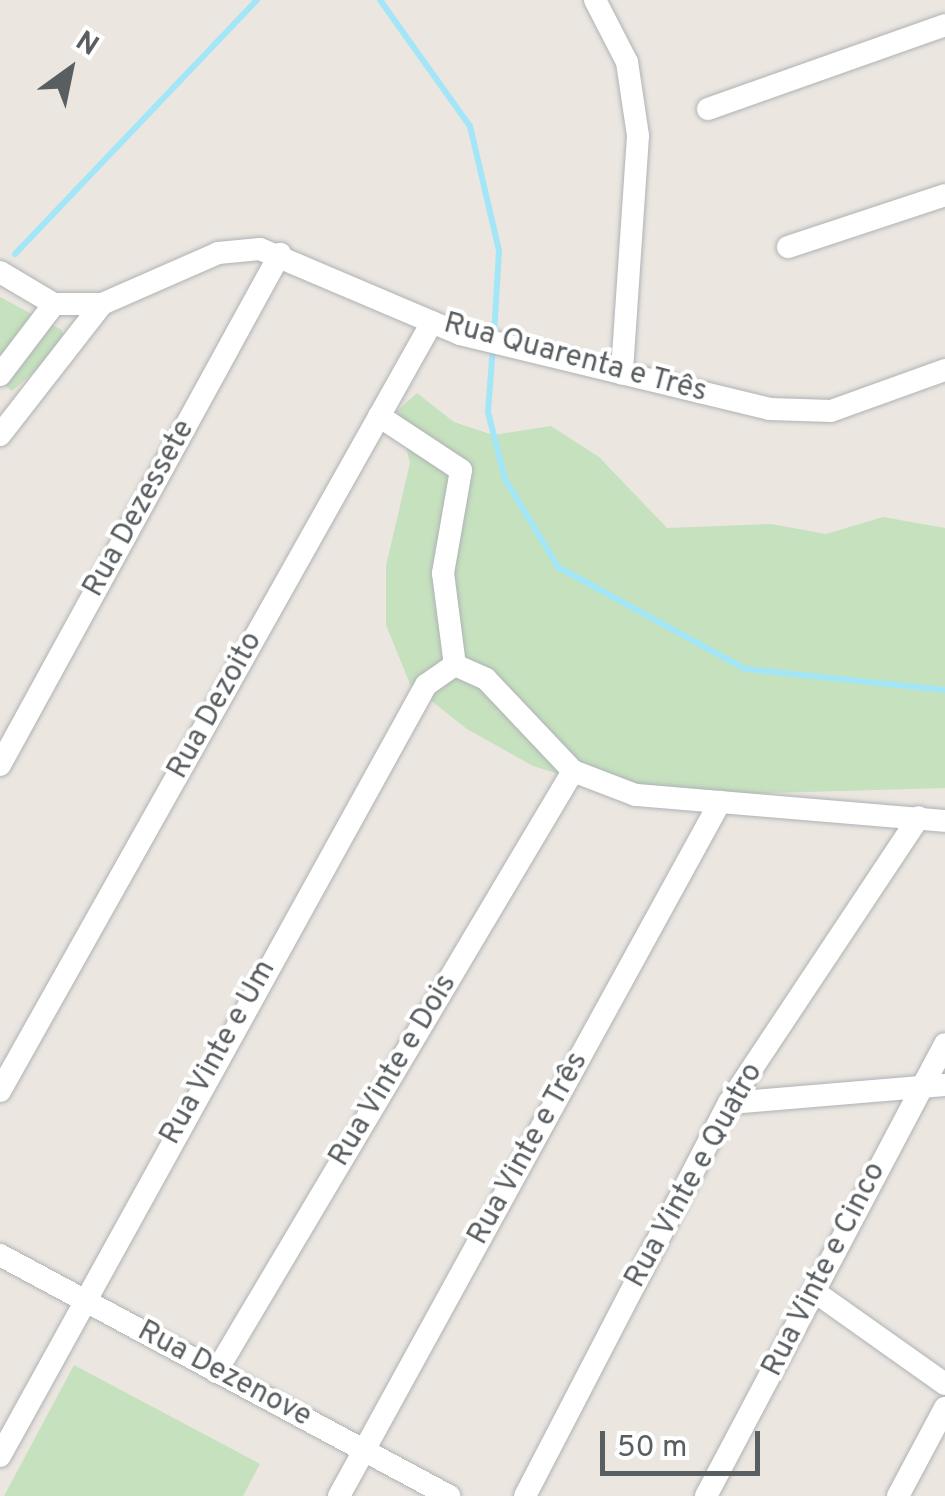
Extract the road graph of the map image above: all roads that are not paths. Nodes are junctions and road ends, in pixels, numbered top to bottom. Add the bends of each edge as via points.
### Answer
1 (595, 0) edge
2 (945, 25) edge
3 (708, 110) dead end
4 (945, 196) edge
5 (788, 247) dead end
6 (280, 254) junction
7 (0, 272) edge
8 (54, 304) junction
9 (102, 304) junction
10 (432, 322) junction
11 (945, 370) edge
12 (622, 373) junction
13 (0, 375) edge
14 (379, 416) junction
15 (0, 435) edge
16 (455, 664) junction
17 (0, 764) edge
18 (573, 771) junction
19 (720, 802) junction
20 (919, 817) junction
21 (945, 821) edge
22 (945, 1044) edge
23 (945, 1085) edge
24 (920, 1086) junction
25 (0, 1091) edge
26 (728, 1103) junction
27 (0, 1255) edge
28 (815, 1292) junction
29 (82, 1298) junction
30 (216, 1372) junction
31 (945, 1384) edge
32 (945, 1408) edge
33 (363, 1450) junction
34 (0, 1456) edge
35 (339, 1496) edge
36 (448, 1496) edge
37 (524, 1496) edge
38 (706, 1496) edge
39 (898, 1496) edge

1 - 12 street via 627,62 638,136
2 - 3 street
4 - 5 street
6 - 9 street, Rua Quarenta e Três via 218,253
6 - 10 street, Rua Quarenta e Três
6 - 17 street, Rua Dezessete
7 - 8 street
8 - 9 street
8 - 13 street
9 - 15 street
10 - 12 street, Rua Quarenta e Três
10 - 14 street, Rua Dezoito
11 - 12 street, Rua Quarenta e Três via 858,404 804,412
14 - 16 street via 461,470 444,555
14 - 25 street, Rua Dezoito
16 - 18 street via 486,680
16 - 29 street, Rua Vinte e Um via 426,685
18 - 19 street via 636,795
18 - 30 street, Rua Vinte e Dois
19 - 20 street
19 - 33 street, Rua Vinte e Três
20 - 21 street
20 - 26 street, Rua Vinte e Quatro
22 - 24 street, Rua Vinte e Cinco
23 - 24 street
24 - 26 street
24 - 28 street, Rua Vinte e Cinco
26 - 37 street, Rua Vinte e Quatro
27 - 29 street, Rua Dezenove
28 - 31 street
28 - 38 street, Rua Vinte e Cinco
29 - 30 street, Rua Dezenove
29 - 34 street, Rua Vinte e Um
30 - 33 street, Rua Dezenove
32 - 39 street
33 - 35 street, Rua Vinte e Três
33 - 36 street, Rua Dezenove

